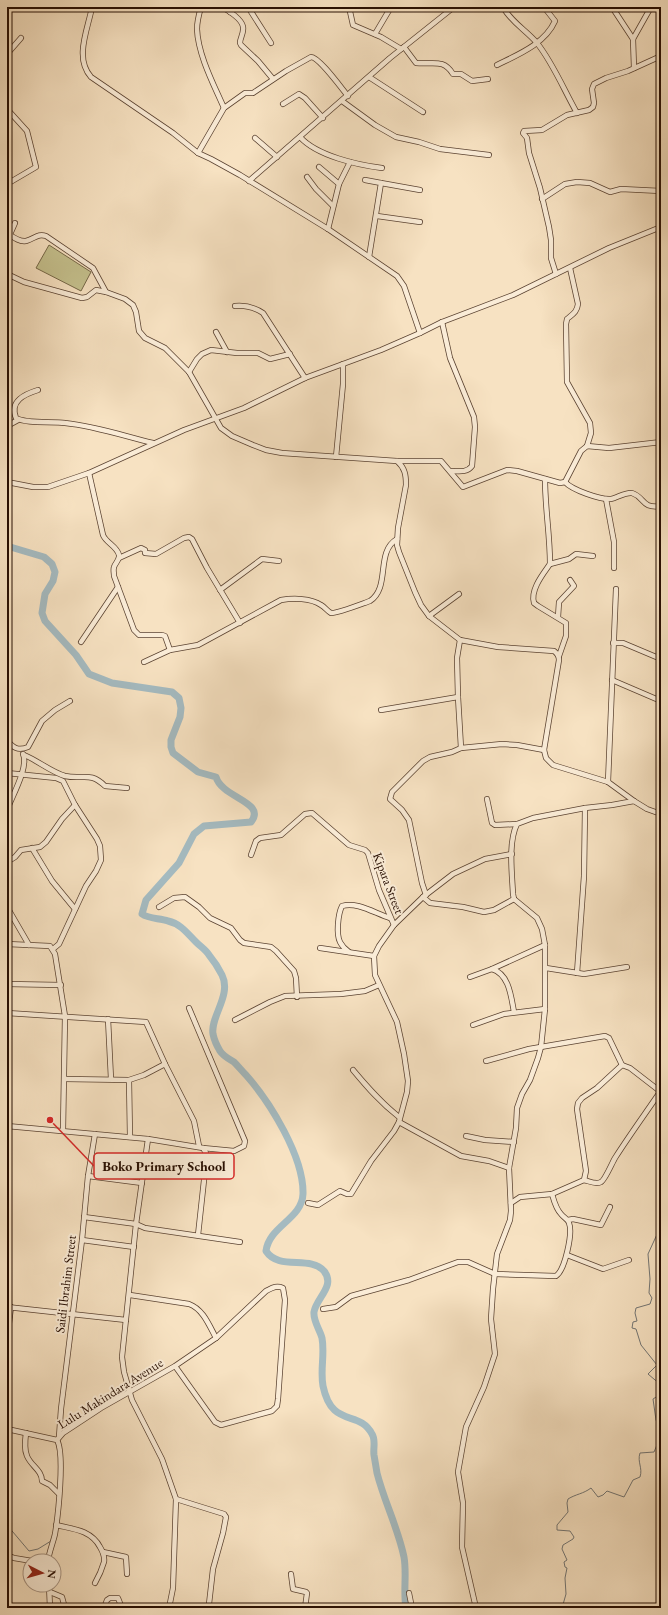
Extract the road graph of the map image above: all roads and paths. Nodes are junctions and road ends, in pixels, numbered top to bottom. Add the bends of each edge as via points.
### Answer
1 (92, 7) edge
2 (201, 7) edge
3 (222, 7) edge
4 (237, 7) edge
5 (258, 7) edge
6 (349, 7) edge
7 (391, 7) edge
8 (454, 7) edge
9 (503, 7) edge
10 (544, 7) edge
11 (612, 7) edge
12 (651, 7) edge
13 (249, 8) edge
14 (230, 12) junction
15 (375, 34) junction
16 (21, 38) dead end
17 (633, 39) junction
18 (537, 42) junction
19 (271, 43) dead end
20 (403, 48) junction
21 (7, 54) edge
22 (661, 56) edge
23 (497, 65) dead end
24 (634, 68) junction
25 (369, 78) junction
26 (273, 79) junction
27 (488, 79) dead end
28 (348, 96) junction
29 (342, 101) junction
30 (283, 104) dead end
31 (224, 108) junction
32 (7, 109) edge
33 (423, 112) dead end
34 (577, 113) junction
35 (323, 118) junction
36 (300, 137) junction
37 (255, 138) dead end
38 (198, 153) junction
39 (489, 155) dead end
40 (277, 157) junction
41 (350, 162) junction
42 (320, 167) dead end
43 (382, 168) dead end
44 (307, 177) dead end
45 (366, 180) dead end
46 (249, 181) junction
47 (381, 183) junction
48 (7, 184) edge
49 (339, 184) junction
50 (420, 190) dead end
51 (661, 191) edge
52 (542, 199) junction
53 (333, 206) junction
54 (377, 216) junction
55 (420, 222) dead end
56 (15, 223) dead end
57 (661, 227) edge
58 (328, 229) junction
59 (8, 234) edge
60 (7, 241) edge
61 (369, 257) junction
62 (570, 268) junction
63 (7, 274) edge
64 (556, 274) junction
65 (106, 292) junction
66 (235, 306) dead end
67 (442, 322) junction
68 (216, 332) dead end
69 (420, 333) junction
70 (227, 352) junction
71 (290, 354) junction
72 (343, 364) junction
73 (189, 372) junction
74 (305, 378) junction
75 (38, 390) dead end
76 (215, 419) junction
77 (18, 420) junction
78 (7, 426) edge
79 (661, 442) edge
80 (153, 443) junction
81 (587, 446) junction
82 (336, 457) junction
83 (397, 461) junction
84 (451, 471) junction
85 (89, 473) junction
86 (545, 479) junction
87 (7, 482) edge
88 (565, 482) junction
89 (606, 499) junction
90 (661, 506) edge
91 (396, 539) junction
92 (593, 556) dead end
93 (119, 558) junction
94 (279, 561) dead end
95 (550, 564) junction
96 (614, 568) dead end
97 (570, 580) dead end
98 (118, 587) junction
99 (616, 589) dead end
100 (220, 590) junction
101 (459, 594) dead end
102 (429, 616) junction
103 (558, 618) junction
104 (240, 623) junction
105 (460, 640) junction
106 (81, 642) dead end
107 (613, 643) junction
108 (170, 650) junction
109 (559, 656) junction
110 (661, 659) edge
111 (144, 662) dead end
112 (612, 680) junction
113 (458, 697) junction
114 (661, 701) edge
115 (70, 702) dead end
116 (381, 710) dead end
117 (7, 740) edge
118 (28, 747) junction
119 (461, 748) junction
120 (20, 749) junction
121 (544, 750) junction
122 (24, 754) junction
123 (32, 758) junction
124 (7, 773) edge
125 (21, 774) junction
126 (608, 782) junction
127 (127, 788) dead end
128 (487, 799) dead end
129 (634, 801) junction
130 (75, 805) junction
131 (585, 808) junction
132 (7, 810) edge
133 (661, 814) edge
134 (517, 824) junction
135 (32, 848) junction
136 (512, 854) junction
137 (251, 855) dead end
138 (7, 862) edge
139 (425, 896) junction
140 (514, 899) junction
141 (7, 907) edge
142 (159, 907) dead end
143 (76, 909) junction
144 (390, 918) junction
145 (394, 925) junction
146 (7, 944) edge
147 (29, 945) junction
148 (545, 945) junction
149 (320, 948) dead end
150 (53, 949) junction
151 (348, 952) junction
152 (374, 956) junction
153 (627, 967) dead end
154 (546, 968) junction
155 (492, 969) junction
156 (577, 973) junction
157 (470, 977) dead end
158 (7, 984) edge
159 (60, 985) junction
160 (379, 985) junction
161 (297, 997) junction
162 (189, 1008) dead end
163 (544, 1009) junction
164 (514, 1012) junction
165 (7, 1013) edge
166 (65, 1016) junction
167 (108, 1019) junction
168 (235, 1020) dead end
169 (473, 1025) dead end
170 (541, 1047) junction
171 (486, 1062) dead end
172 (165, 1064) junction
173 (622, 1065) junction
174 (354, 1070) dead end
175 (65, 1079) junction
176 (111, 1079) junction
177 (128, 1080) junction
178 (661, 1092) edge
179 (399, 1119) junction
180 (7, 1126) edge
181 (63, 1130) junction
182 (95, 1134) junction
183 (466, 1136) dead end
184 (130, 1137) junction
185 (148, 1139) junction
186 (514, 1142) junction
187 (199, 1147) junction
188 (509, 1168) junction
189 (88, 1176) junction
190 (584, 1180) junction
191 (142, 1183) junction
192 (509, 1189) junction
193 (552, 1194) junction
194 (520, 1197) junction
195 (511, 1203) junction
196 (308, 1204) dead end
197 (610, 1207) dead end
198 (84, 1217) junction
199 (568, 1220) junction
200 (136, 1224) junction
201 (198, 1235) junction
202 (82, 1240) junction
203 (240, 1242) dead end
204 (134, 1247) junction
205 (567, 1255) junction
206 (629, 1260) dead end
207 (495, 1274) junction
208 (130, 1295) junction
209 (9, 1307) edge
210 (323, 1309) dead end
211 (73, 1313) junction
212 (126, 1320) junction
213 (216, 1338) junction
214 (7, 1340) edge
215 (175, 1366) junction
216 (130, 1392) junction
217 (7, 1429) edge
218 (26, 1433) junction
219 (58, 1438) junction
220 (59, 1494) junction
221 (176, 1499) junction
222 (56, 1526) junction
223 (103, 1552) junction
224 (50, 1553) edge
225 (7, 1555) edge
226 (22, 1559) edge
227 (127, 1574) dead end
228 (291, 1574) dead end
229 (95, 1582) dead end
230 (50, 1593) edge
231 (52, 1593) edge
232 (409, 1593) dead end
233 (50, 1608) edge
234 (65, 1608) edge
235 (104, 1608) edge
236 (122, 1608) edge
237 (169, 1608) edge
238 (212, 1608) edge
239 (305, 1608) edge
240 (412, 1608) edge
241 (476, 1608) edge

1 - 38 street via 83,46 84,64 89,75
2 - 31 street via 197,26 198,38
3 - 14 street
4 - 14 street
5 - 13 street
6 - 15 street via 353,25
7 - 15 street
8 - 20 street
9 - 18 street via 508,16
10 - 18 street via 554,21 551,29
11 - 17 street
12 - 17 street
13 - 19 street
14 - 26 street via 243,26 241,46
15 - 20 street
16 - 21 street
17 - 24 street
18 - 23 street
18 - 34 street
20 - 25 street
20 - 27 street via 416,63 444,64 454,74 460,74 472,81
22 - 24 street
24 - 34 street via 594,84 593,106 589,110
25 - 28 street
25 - 33 street
26 - 28 street via 314,57
26 - 31 street via 253,93 245,93
28 - 29 street
29 - 35 street
29 - 39 street via 396,137 433,148
30 - 35 street via 299,94
31 - 38 street
32 - 48 street via 27,131 36,167
34 - 52 street via 567,115 542,130 523,133 527,138
35 - 36 street
36 - 40 street
36 - 41 street via 310,146
37 - 40 street
38 - 46 street
40 - 46 street
41 - 43 street
41 - 49 street
42 - 49 street
44 - 53 street
45 - 47 street
46 - 58 street
47 - 50 street
47 - 54 street
49 - 53 street
51 - 52 street via 624,189 610,192 590,183 577,182 565,184
52 - 64 street
53 - 58 street
54 - 55 street
54 - 61 street
56 - 59 street
57 - 62 street via 609,248
58 - 61 street
59 - 60 street
59 - 65 street via 22,241 39,235 46,236 93,268
61 - 69 street via 401,280
62 - 64 street
62 - 81 street via 579,300 577,310 567,319 566,324 566,377 590,423 591,433
63 - 65 street via 24,282 82,298 96,290
64 - 67 street via 513,295
65 - 73 street via 133,305 139,331 145,338 165,348
66 - 71 street via 252,307 263,313
67 - 69 street
67 - 84 street via 450,358 471,408 475,427 472,466 464,471
68 - 70 street
69 - 72 street
70 - 71 street via 260,353 270,359
70 - 73 street via 207,351 196,359
71 - 74 street
72 - 74 street
72 - 82 street
73 - 76 street
74 - 76 street via 244,408
75 - 77 street via 19,399 14,413
76 - 80 street
76 - 82 street via 226,432 266,450 282,454
77 - 78 street
77 - 80 street via 89,426
79 - 81 street via 610,448
80 - 85 street
81 - 88 street via 581,451
82 - 83 street
83 - 84 street via 441,461
83 - 91 street via 404,471 406,485
84 - 86 street via 463,487 507,470
85 - 87 street via 48,487
85 - 93 street via 103,535 116,549
86 - 88 street
86 - 95 street
88 - 89 street via 568,486
89 - 90 street via 629,493 647,506
89 - 96 street via 614,542
91 - 102 street via 412,585
91 - 104 street via 390,544 386,555 380,590 370,601 334,613 310,601 281,600
92 - 95 street via 576,554 569,559
93 - 98 street via 113,571
93 - 100 street via 141,548 145,553 156,554 189,537
94 - 100 street via 262,559
95 - 103 street via 541,577 533,599 538,606
97 - 103 street via 574,586 559,602
98 - 106 street
98 - 108 street via 136,634 162,635
99 - 107 street
100 - 104 street
101 - 102 street
102 - 105 street
103 - 109 street via 566,623 567,630
104 - 108 street via 198,645
105 - 109 street via 498,647 554,651
105 - 113 street via 457,658
107 - 110 street via 623,643
107 - 112 street
108 - 111 street
109 - 121 street
112 - 114 street
112 - 126 street
113 - 116 street
113 - 119 street
115 - 118 street via 42,721
117 - 120 street via 12,747
118 - 120 street
118 - 123 street
119 - 121 street via 502,744
119 - 139 street via 423,761 390,796 408,820
120 - 122 street
121 - 126 street via 546,758 553,765
122 - 123 street
122 - 125 street via 25,763
123 - 127 street via 66,776 94,777 105,786
124 - 125 street
125 - 130 street via 60,779 66,784
125 - 132 street
126 - 129 street
128 - 134 street via 492,823
129 - 131 street
129 - 133 street
130 - 135 street via 46,842
130 - 143 street via 96,839 101,853 99,865
131 - 134 street via 533,818
131 - 156 street via 584,876
134 - 136 street via 514,829
135 - 138 street via 21,850
135 - 143 street via 52,881
136 - 139 street via 485,859 466,867
136 - 140 street
137 - 144 street, Kipara Street via 260,838 280,835 305,814 312,813 349,845 368,853
139 - 140 street via 430,903 484,912 494,910
139 - 145 street
140 - 148 street via 539,920
141 - 147 street
142 - 161 street via 174,898 185,896 210,918 231,928 244,943 271,947 294,971
143 - 150 street via 59,944
144 - 145 street, Kipara Street
144 - 151 street via 353,905 342,906 338,938
145 - 152 street
146 - 147 street
147 - 150 street via 50,946
148 - 154 street
148 - 155 street
149 - 151 street
150 - 159 street
151 - 152 street
152 - 160 street via 375,975
153 - 156 street
154 - 156 street
154 - 163 street
155 - 157 street
155 - 164 street via 499,971 505,978
158 - 159 street
159 - 166 street
160 - 161 street via 365,991
160 - 179 street via 397,1022 404,1054 408,1081
161 - 168 street via 285,996
162 - 187 street via 245,1141 244,1146 234,1151
163 - 164 street
163 - 170 street
164 - 169 street via 488,1018
165 - 166 street
166 - 167 street
166 - 175 street
167 - 172 street via 146,1022
167 - 176 street
170 - 171 street via 515,1052
170 - 173 street via 607,1037
170 - 186 street via 530,1080 519,1101
172 - 177 street
172 - 187 street via 194,1121
173 - 178 street via 630,1068
173 - 190 street via 578,1103 586,1171
174 - 179 street via 372,1094
175 - 176 street
175 - 181 street
176 - 177 street
177 - 184 street
178 - 190 street via 626,1141 603,1181 594,1183
179 - 188 street via 461,1156
179 - 196 street via 394,1131 371,1161 351,1194 340,1191 318,1205
180 - 181 street
181 - 182 street
182 - 184 street
182 - 189 street, Saidi Ibrahim Street
183 - 186 street
184 - 185 street
185 - 187 street
185 - 191 street
186 - 188 street
187 - 201 street via 206,1153 206,1162
188 - 192 street
189 - 191 street
189 - 198 street, Saidi Ibrahim Street
190 - 193 street
191 - 200 street
192 - 194 street
192 - 195 street
193 - 194 street
193 - 199 street via 558,1210
194 - 195 street
195 - 207 street via 510,1220 499,1244
197 - 199 street via 601,1225
198 - 200 street
198 - 202 street, Saidi Ibrahim Street
199 - 205 street via 570,1230
200 - 201 street via 145,1228
200 - 204 street
201 - 203 street
202 - 204 street
202 - 211 street, Saidi Ibrahim Street
204 - 208 street
205 - 206 street via 603,1269
205 - 207 street via 559,1274 553,1277
207 - 210 street via 475,1264 458,1262 404,1282 351,1296 336,1307
207 - 241 street via 491,1318 495,1354 466,1427 458,1472 463,1503 462,1547
208 - 212 street
208 - 213 street via 195,1306
209 - 211 street
209 - 214 street
211 - 212 street
211 - 219 street, Saidi Ibrahim Street
212 - 216 street via 122,1357
213 - 215 street, Lulu Makindara Avenue
213 - 215 street, Lulu Makindara Avenue via 266,1291 274,1287 283,1288 280,1382 277,1406 272,1411 221,1425 215,1422
215 - 216 street, Lulu Makindara Avenue
216 - 219 street, Lulu Makindara Avenue via 101,1408
216 - 221 street via 135,1408 162,1459
217 - 218 street
218 - 219 street
218 - 220 street via 29,1459 42,1476 42,1481
219 - 220 street, Saidi Ibrahim Street via 61,1452
220 - 222 street, Saidi Ibrahim Street
221 - 237 street via 173,1588
221 - 238 street via 224,1514 226,1517 213,1569 209,1604
222 - 223 street via 79,1530 90,1535
222 - 224 street, Saidi Ibrahim Street
223 - 227 street via 126,1557
223 - 229 street via 104,1561
225 - 226 street
228 - 239 street via 293,1589 307,1593
230 - 233 street
231 - 234 street via 62,1597
232 - 240 street
235 - 236 street via 107,1600 113,1597 118,1598

